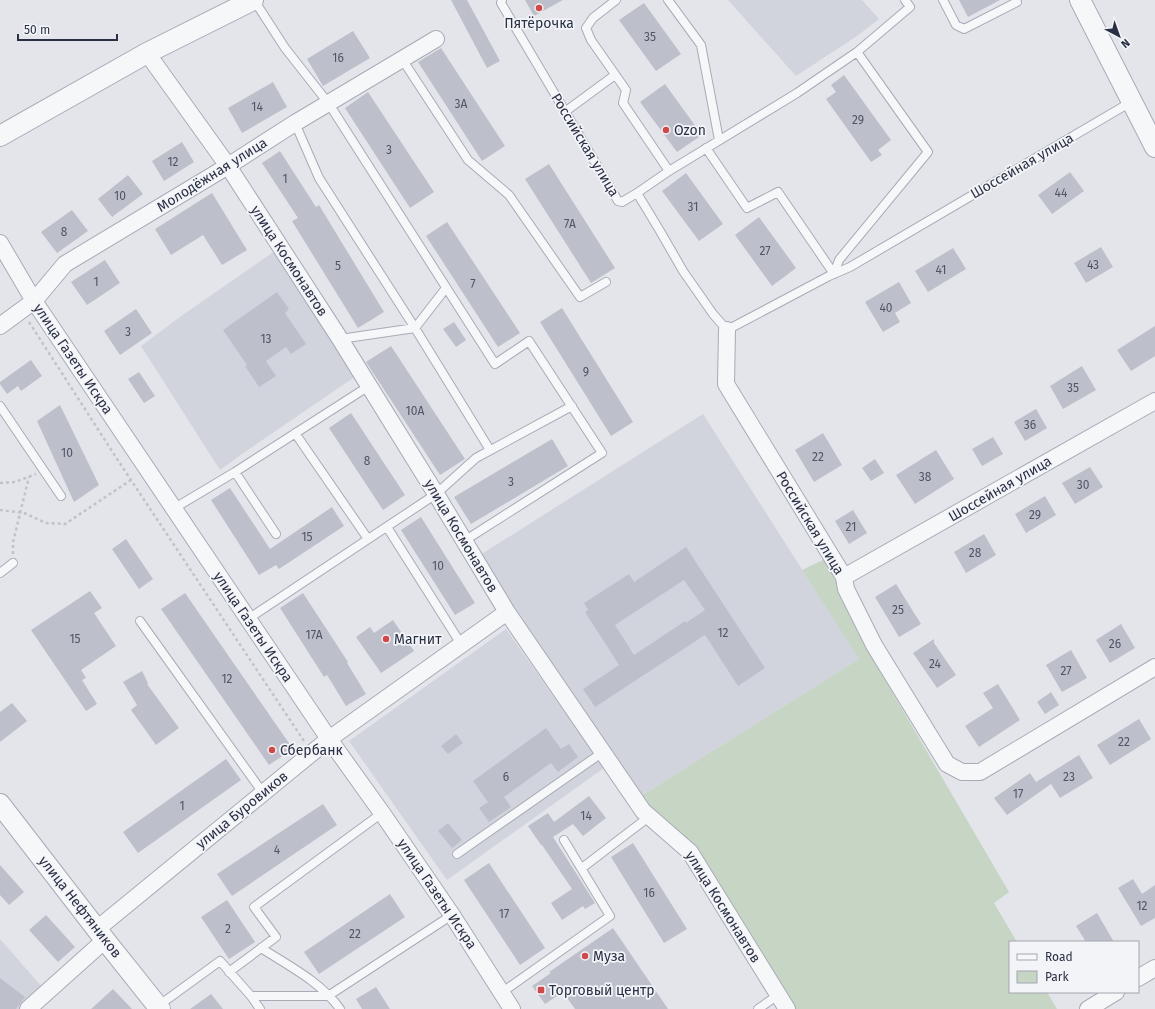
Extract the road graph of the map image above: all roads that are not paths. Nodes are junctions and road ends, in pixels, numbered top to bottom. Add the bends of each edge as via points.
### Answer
1 (254, 0) edge
2 (502, 0) edge
3 (616, 0) edge
4 (668, 0) edge
5 (905, 0) edge
6 (943, 0) edge
7 (1016, 0) edge
8 (1080, 0) edge
9 (436, 39) dead end
10 (857, 52) junction
11 (147, 53) junction
12 (402, 59) junction
13 (616, 75) junction
14 (1131, 102) junction
15 (329, 104) junction
16 (566, 111) junction
17 (295, 123) junction
18 (1152, 134) edge
19 (0, 136) edge
20 (718, 140) junction
21 (706, 148) junction
22 (228, 166) junction
23 (669, 171) junction
24 (637, 193) junction
25 (0, 243) edge
26 (834, 274) junction
27 (606, 282) dead end
28 (446, 288) junction
29 (27, 306) junction
30 (0, 326) edge
31 (415, 328) junction
32 (726, 330) junction
33 (340, 339) junction
34 (369, 386) junction
35 (1155, 401) edge
36 (0, 406) edge
37 (572, 406) junction
38 (296, 432) junction
39 (490, 450) junction
40 (235, 472) junction
41 (436, 494) junction
42 (61, 496) dead end
43 (174, 509) junction
44 (387, 527) junction
45 (276, 534) dead end
46 (368, 539) junction
47 (464, 541) junction
48 (13, 563) road end
49 (0, 573) edge
50 (844, 577) junction
51 (507, 612) junction
52 (248, 619) junction
53 (140, 622) dead end
54 (461, 644) junction
55 (1155, 667) edge
56 (329, 739) junction
57 (603, 752) junction
58 (263, 793) junction
59 (0, 804) edge
60 (382, 812) junction
61 (650, 816) junction
62 (564, 840) dead end
63 (457, 854) dead end
64 (582, 868) junction
65 (452, 915) junction
66 (101, 935) junction
67 (261, 948) junction
68 (1155, 968) edge
69 (229, 972) junction
70 (1139, 977) edge
71 (501, 992) junction
72 (1114, 993) edge
73 (778, 995) junction
74 (251, 996) junction
75 (328, 996) junction
76 (159, 1008) edge
77 (28, 1009) edge
78 (260, 1009) edge
79 (340, 1009) edge
80 (512, 1009) edge
81 (758, 1009) edge
82 (787, 1009) edge
83 (1088, 1009) edge

1 - 11 street
1 - 15 lane via 285,48
2 - 16 lane, Российская улица via 500,3
3 - 13 lane via 593,18 586,28 591,40
4 - 20 lane via 701,45
5 - 10 lane, Российская улица via 910,6
6 - 7 lane via 956,25 964,29
8 - 14 street
9 - 12 street, Молодёжная улица
10 - 20 lane, Российская улица via 797,93
10 - 26 lane via 928,152 839,260
11 - 19 street
11 - 22 street, улица Космонавтов
12 - 15 street, Молодёжная улица
12 - 27 lane via 468,160 508,195 580,297
13 - 16 lane
13 - 23 lane via 626,90 623,103
14 - 18 street
14 - 26 lane, Шоссейная улица
15 - 17 street, Молодёжная улица
15 - 28 lane
16 - 24 lane, Российская улица via 618,201 622,202
17 - 22 street, Молодёжная улица
17 - 31 lane via 319,178
20 - 21 lane, Российская улица
21 - 23 lane, Российская улица
21 - 26 lane via 747,208 778,192
22 - 29 street, Молодёжная улица via 65,264
22 - 33 street, улица Космонавтов
23 - 24 lane, Российская улица
24 - 32 lane via 683,271
25 - 29 street, улица Газеты Искра
26 - 32 lane, Шоссейная улица
28 - 31 lane
28 - 37 lane via 494,364 529,341
29 - 30 street, Молодёжная улица
29 - 43 street, улица Газеты Искра
31 - 33 lane
31 - 39 lane
32 - 50 street, Российская улица via 726,384
33 - 34 street, улица Космонавтов
34 - 38 lane
34 - 41 street, улица Космонавтов
35 - 50 street, Шоссейная улица
36 - 42 lane
37 - 39 lane
37 - 47 lane via 602,453
38 - 40 lane
38 - 46 lane
39 - 41 lane via 476,458
40 - 43 lane
40 - 45 lane
41 - 44 lane
41 - 47 street, улица Космонавтов
43 - 52 street, улица Газеты Искра
44 - 46 lane
44 - 54 lane
46 - 52 lane
47 - 51 street, улица Космонавтов
48 - 49 lane
50 - 55 street, Российская улица via 846,589 874,646 947,764 962,772 980,772
51 - 54 street, улица Буровиков
51 - 57 street, улица Космонавтов
52 - 56 street, улица Газеты Искра
53 - 58 lane
54 - 56 street, улица Буровиков
56 - 58 street, улица Буровиков
56 - 60 street, улица Газеты Искра
57 - 61 street, улица Космонавтов via 643,811
57 - 63 lane
58 - 66 street, улица Буровиков
59 - 66 street, улица Нефтяников
60 - 65 street, улица Газеты Искра
60 - 67 lane via 254,907 276,937
61 - 64 lane
61 - 73 street, улица Космонавтов via 690,852
62 - 64 lane
64 - 71 lane via 610,916
65 - 71 street, улица Газеты Искра
65 - 75 lane
66 - 76 street, улица Нефтяников
66 - 77 street, улица Буровиков
67 - 69 lane
67 - 75 lane via 309,979
68 - 70 street
69 - 74 lane
69 - 76 lane via 220,961
71 - 80 street, улица Газеты Искра
72 - 83 street
73 - 81 lane
73 - 82 street, улица Космонавтов
74 - 75 lane
74 - 78 lane
75 - 79 lane

